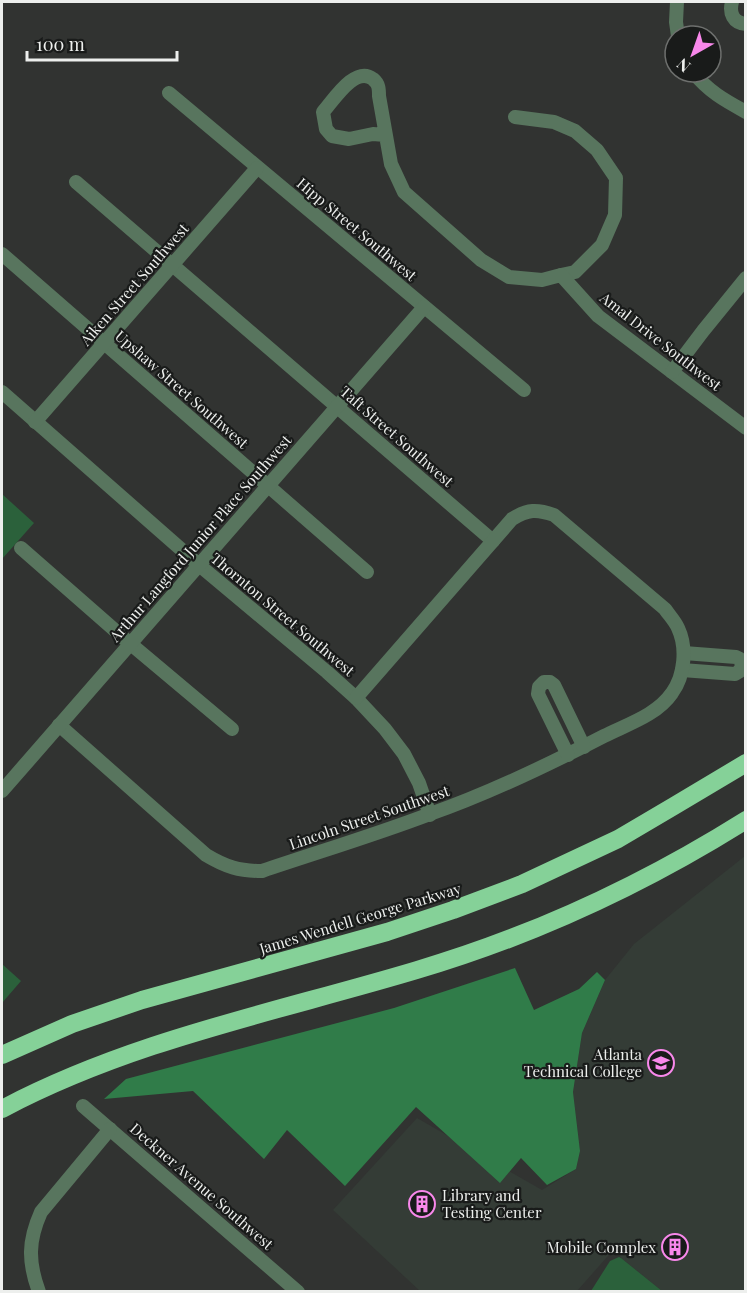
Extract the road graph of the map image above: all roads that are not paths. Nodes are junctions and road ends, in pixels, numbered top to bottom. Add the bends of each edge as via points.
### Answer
1 (677, 2) edge
2 (732, 2) edge
3 (676, 24) edge
4 (746, 24) edge
5 (703, 84) edge
6 (169, 93) dead end
7 (746, 112) edge
8 (515, 117) dead end
9 (385, 135) junction
10 (257, 168) junction
11 (76, 182) dead end
12 (2, 254) edge
13 (173, 264) junction
14 (561, 275) junction
15 (746, 278) edge
16 (424, 307) junction
17 (104, 343) junction
18 (672, 372) junction
19 (524, 390) dead end
20 (2, 392) edge
21 (337, 407) junction
22 (35, 422) junction
23 (746, 428) edge
24 (268, 486) junction
25 (493, 541) junction
26 (21, 548) dead end
27 (199, 565) junction
28 (367, 572) dead end
29 (130, 644) junction
30 (684, 653) junction
31 (682, 670) junction
32 (356, 698) junction
33 (59, 725) junction
34 (232, 729) dead end
35 (584, 747) junction
36 (568, 754) junction
37 (746, 763) edge
38 (2, 791) edge
39 (430, 814) junction
40 (746, 820) edge
41 (2, 1055) edge
42 (83, 1106) dead end
43 (2, 1109) edge
44 (110, 1129) junction
45 (39, 1292) edge
46 (298, 1292) edge

1 - 3 street
2 - 4 street via 731,15
5 - 7 street
6 - 10 street, Hipp Street Southwest
8 - 14 street via 554,122 575,131 597,150 616,178 615,215 602,245 575,272
9 - 9 street via 379,86 366,75 350,81 322,112 332,136 350,139
9 - 14 street via 391,164 404,192 481,260 509,277 542,280
10 - 13 street, Aiken Street Southwest
10 - 16 street, Hipp Street Southwest
11 - 13 street, Taft Street Southwest
12 - 17 street, Upshaw Street Southwest
13 - 17 street, Aiken Street Southwest
13 - 21 street, Taft Street Southwest
14 - 18 street, Amal Drive Southwest via 598,316
15 - 18 street
16 - 19 street, Hipp Street Southwest
16 - 21 street, Arthur Langford Junior Place Southwest
17 - 22 street, Aiken Street Southwest
17 - 24 street, Upshaw Street Southwest
18 - 23 street, Amal Drive Southwest
20 - 22 street, Thornton Street Southwest
21 - 24 street, Arthur Langford Junior Place Southwest
21 - 25 street, Taft Street Southwest
22 - 27 street, Thornton Street Southwest
24 - 27 street, Arthur Langford Junior Place Southwest
24 - 28 street, Upshaw Street Southwest
25 - 30 street via 512,519 523,513 539,510 555,514 665,609 678,628
25 - 32 street
26 - 29 street
27 - 29 street, Arthur Langford Junior Place Southwest
27 - 32 street, Thornton Street Southwest
29 - 33 street, Arthur Langford Junior Place Southwest
29 - 34 street
30 - 31 street, Lincoln Street Southwest
30 - 31 street via 736,657 742,665 735,674
31 - 35 street, Lincoln Street Southwest via 673,692 657,709
32 - 39 street, Thornton Street Southwest via 404,754
33 - 38 street, Arthur Langford Junior Place Southwest
33 - 39 street, Lincoln Street Southwest via 206,855 235,869 262,871
35 - 36 street, Lincoln Street Southwest
35 - 36 street via 555,685 543,682 538,694
36 - 39 street, Lincoln Street Southwest
37 - 41 highway, James Wendell George Parkway via 618,838 522,884 387,932 133,1003
40 - 43 highway via 611,894 496,943 418,970 128,1053
42 - 44 street, Deckner Avenue Southwest
44 - 45 street via 41,1212 30,1258
44 - 46 street, Deckner Avenue Southwest

